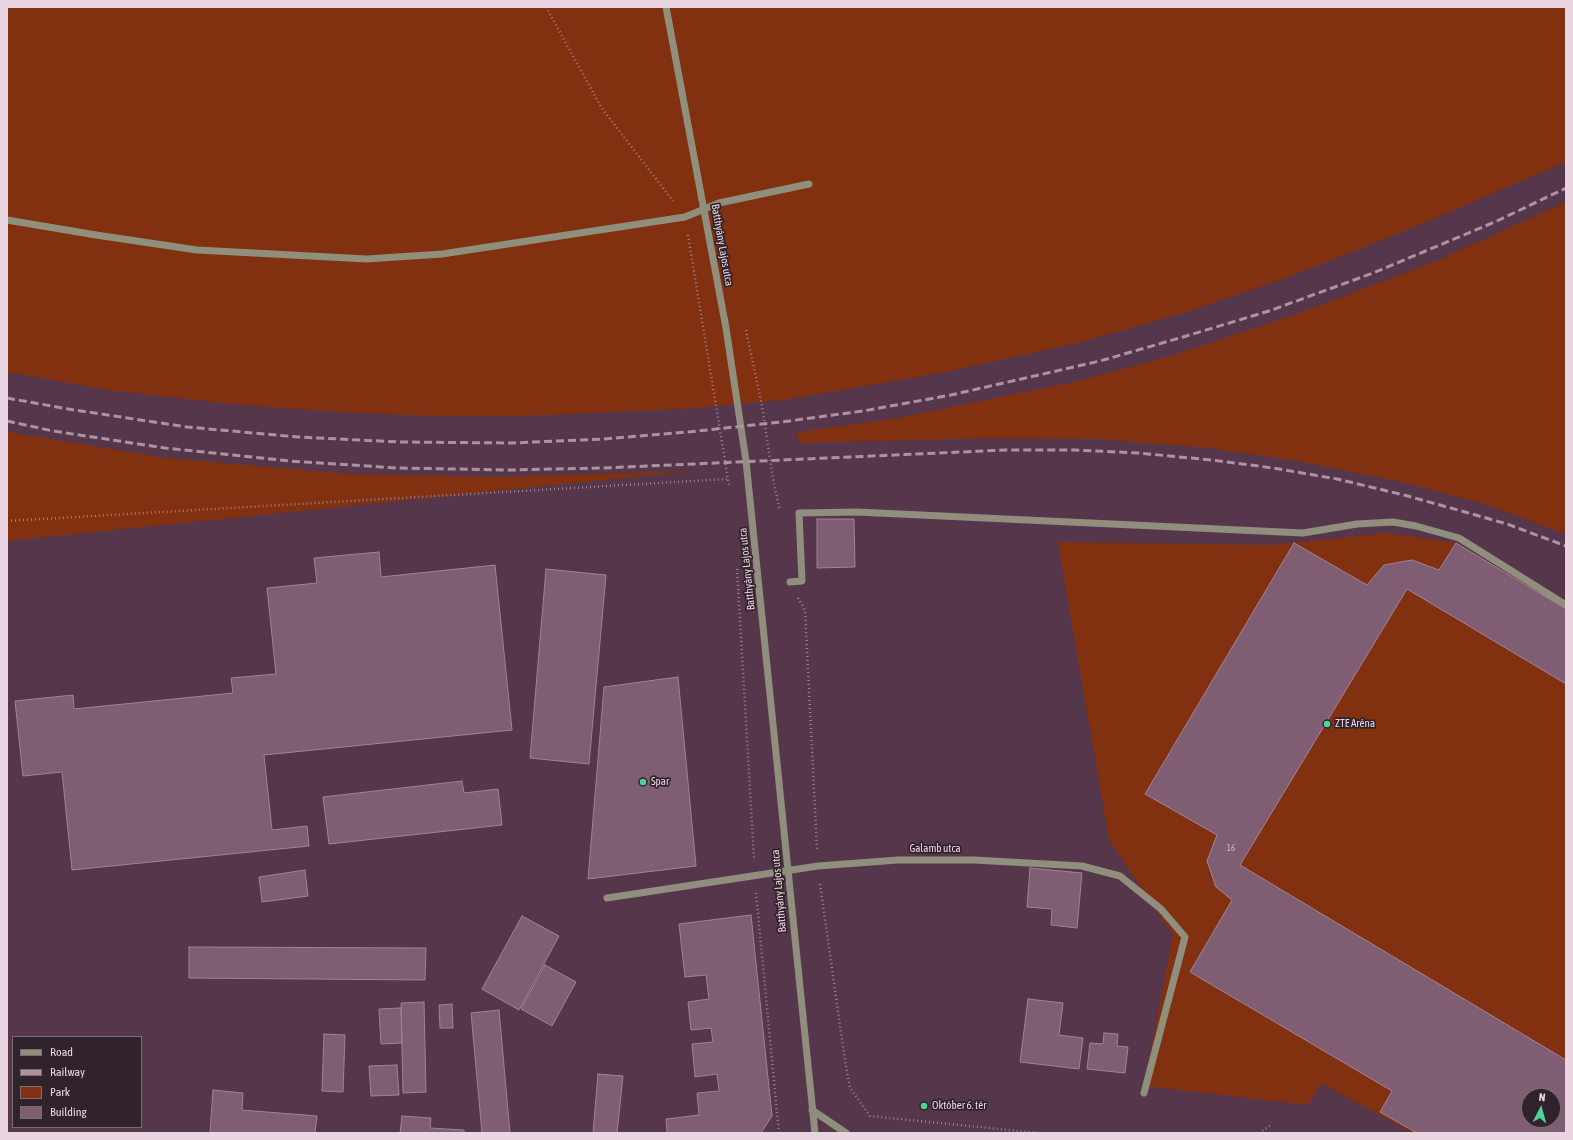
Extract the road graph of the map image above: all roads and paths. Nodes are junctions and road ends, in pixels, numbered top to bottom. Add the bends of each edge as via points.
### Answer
1 (546, 7) edge
2 (666, 7) edge
3 (809, 184) dead end
4 (704, 208) junction
5 (685, 217) junction
6 (7, 220) edge
7 (746, 328) dead end
8 (727, 479) junction
9 (729, 486) dead end
10 (781, 514) dead end
11 (7, 521) edge
12 (737, 562) dead end
13 (790, 582) joint
14 (1566, 605) edge
15 (818, 866) junction
16 (789, 871) junction
17 (755, 876) junction
18 (607, 898) dead end
19 (1144, 1093) dead end
20 (812, 1110) junction
21 (1271, 1125) dead end
22 (779, 1133) edge
23 (815, 1133) edge
24 (846, 1133) edge
25 (1039, 1133) edge
26 (1259, 1133) edge

1 - 5 path via 601,107
2 - 4 street, Batthyány Lajos utca
3 - 4 street
4 - 5 street
4 - 16 street, Batthyány Lajos utca via 726,328 750,487
5 - 6 street via 442,254 367,259 197,250
5 - 8 path
7 - 10 path
8 - 9 path
8 - 11 path
12 - 17 path
13 - 14 street via 802,581 799,513 865,512 1303,533 1357,524 1392,522 1459,538
13 - 15 path via 805,610
15 - 16 street, Galamb utca
15 - 19 street, Galamb utca via 898,860 974,860 1082,866 1120,876 1161,909 1185,937
15 - 25 path via 850,1088 870,1116
16 - 17 street, Galamb utca
16 - 20 street, Batthyány Lajos utca
17 - 18 street, Galamb utca
17 - 22 path
20 - 23 street, Batthyány Lajos utca
20 - 24 street
21 - 26 path

